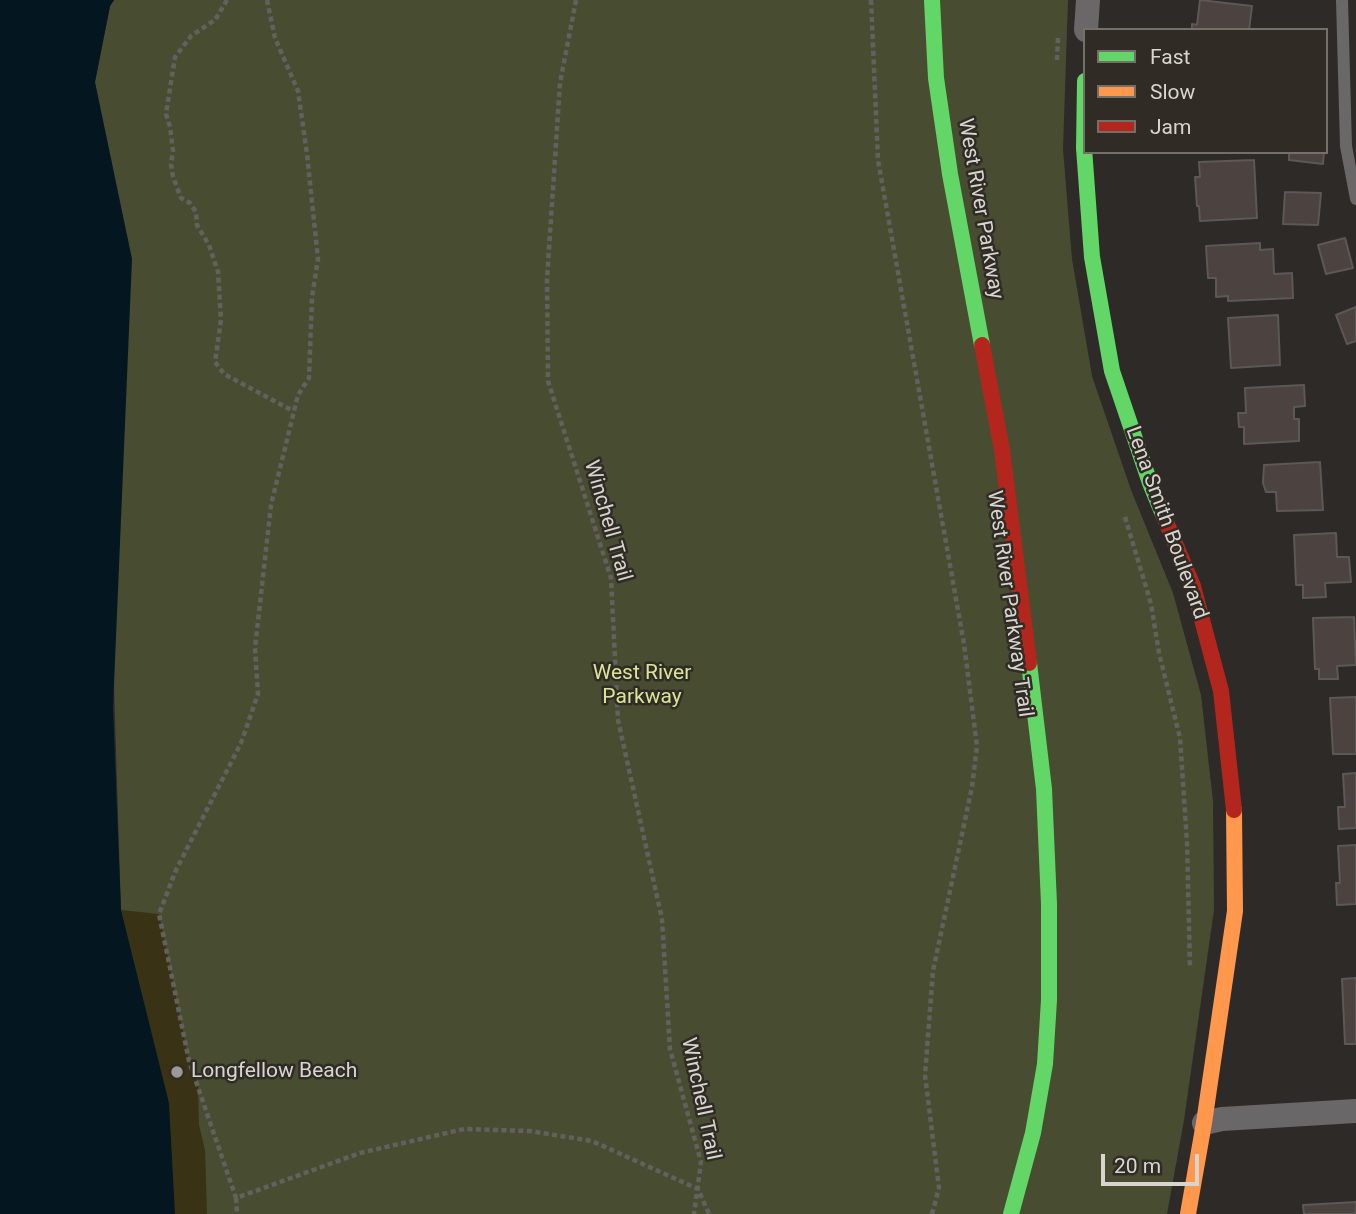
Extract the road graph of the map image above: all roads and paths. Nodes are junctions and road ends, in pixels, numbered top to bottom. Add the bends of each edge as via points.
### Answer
1 (228, 0) edge
2 (267, 0) edge
3 (576, 0) edge
4 (871, 0) edge
5 (932, 0) edge
6 (1088, 0) edge
7 (1342, 0) edge
8 (1086, 28) edge
9 (1059, 29) dead end
10 (1056, 68) dead end
11 (1084, 154) edge
12 (1356, 199) edge
13 (293, 411) junction
14 (1124, 514) dead end
15 (1190, 970) dead end
16 (1356, 1111) edge
17 (1204, 1123) junction
18 (698, 1189) junction
19 (236, 1198) junction
20 (237, 1214) edge
21 (694, 1214) edge
22 (709, 1214) edge
23 (932, 1214) edge
24 (1011, 1214) edge
25 (1188, 1214) edge

1 - 13 path via 215,20 191,36 175,57 166,114 173,177 181,198 196,212 197,225 218,272 221,320 215,362 224,374
2 - 13 path via 275,38 298,92 318,259 309,377
3 - 18 path, Winchell Trail via 560,83 547,279 548,382 611,578 618,720 662,919 670,1049 701,1162
4 - 23 path via 878,160 964,644 977,746 933,971 925,1075 939,1188
5 - 24 street, West River Parkway via 936,78 1002,450 1044,789 1049,905 1045,1064 1033,1133
6 - 8 street
7 - 12 lane via 1346,146
9 - 10 path
11 - 17 street, Lena Smith Boulevard via 1092,257 1112,370 1150,483 1193,586 1221,691 1234,800 1235,911
13 - 19 path via 271,505 255,649 258,694 241,743 176,870 159,914 189,1061
14 - 15 path via 1151,604 1158,653 1180,738
16 - 17 street
17 - 25 street, Lena Smith Boulevard
18 - 19 path via 592,1141 530,1131 464,1129 360,1153
18 - 21 path, Winchell Trail
18 - 22 path
19 - 20 path

